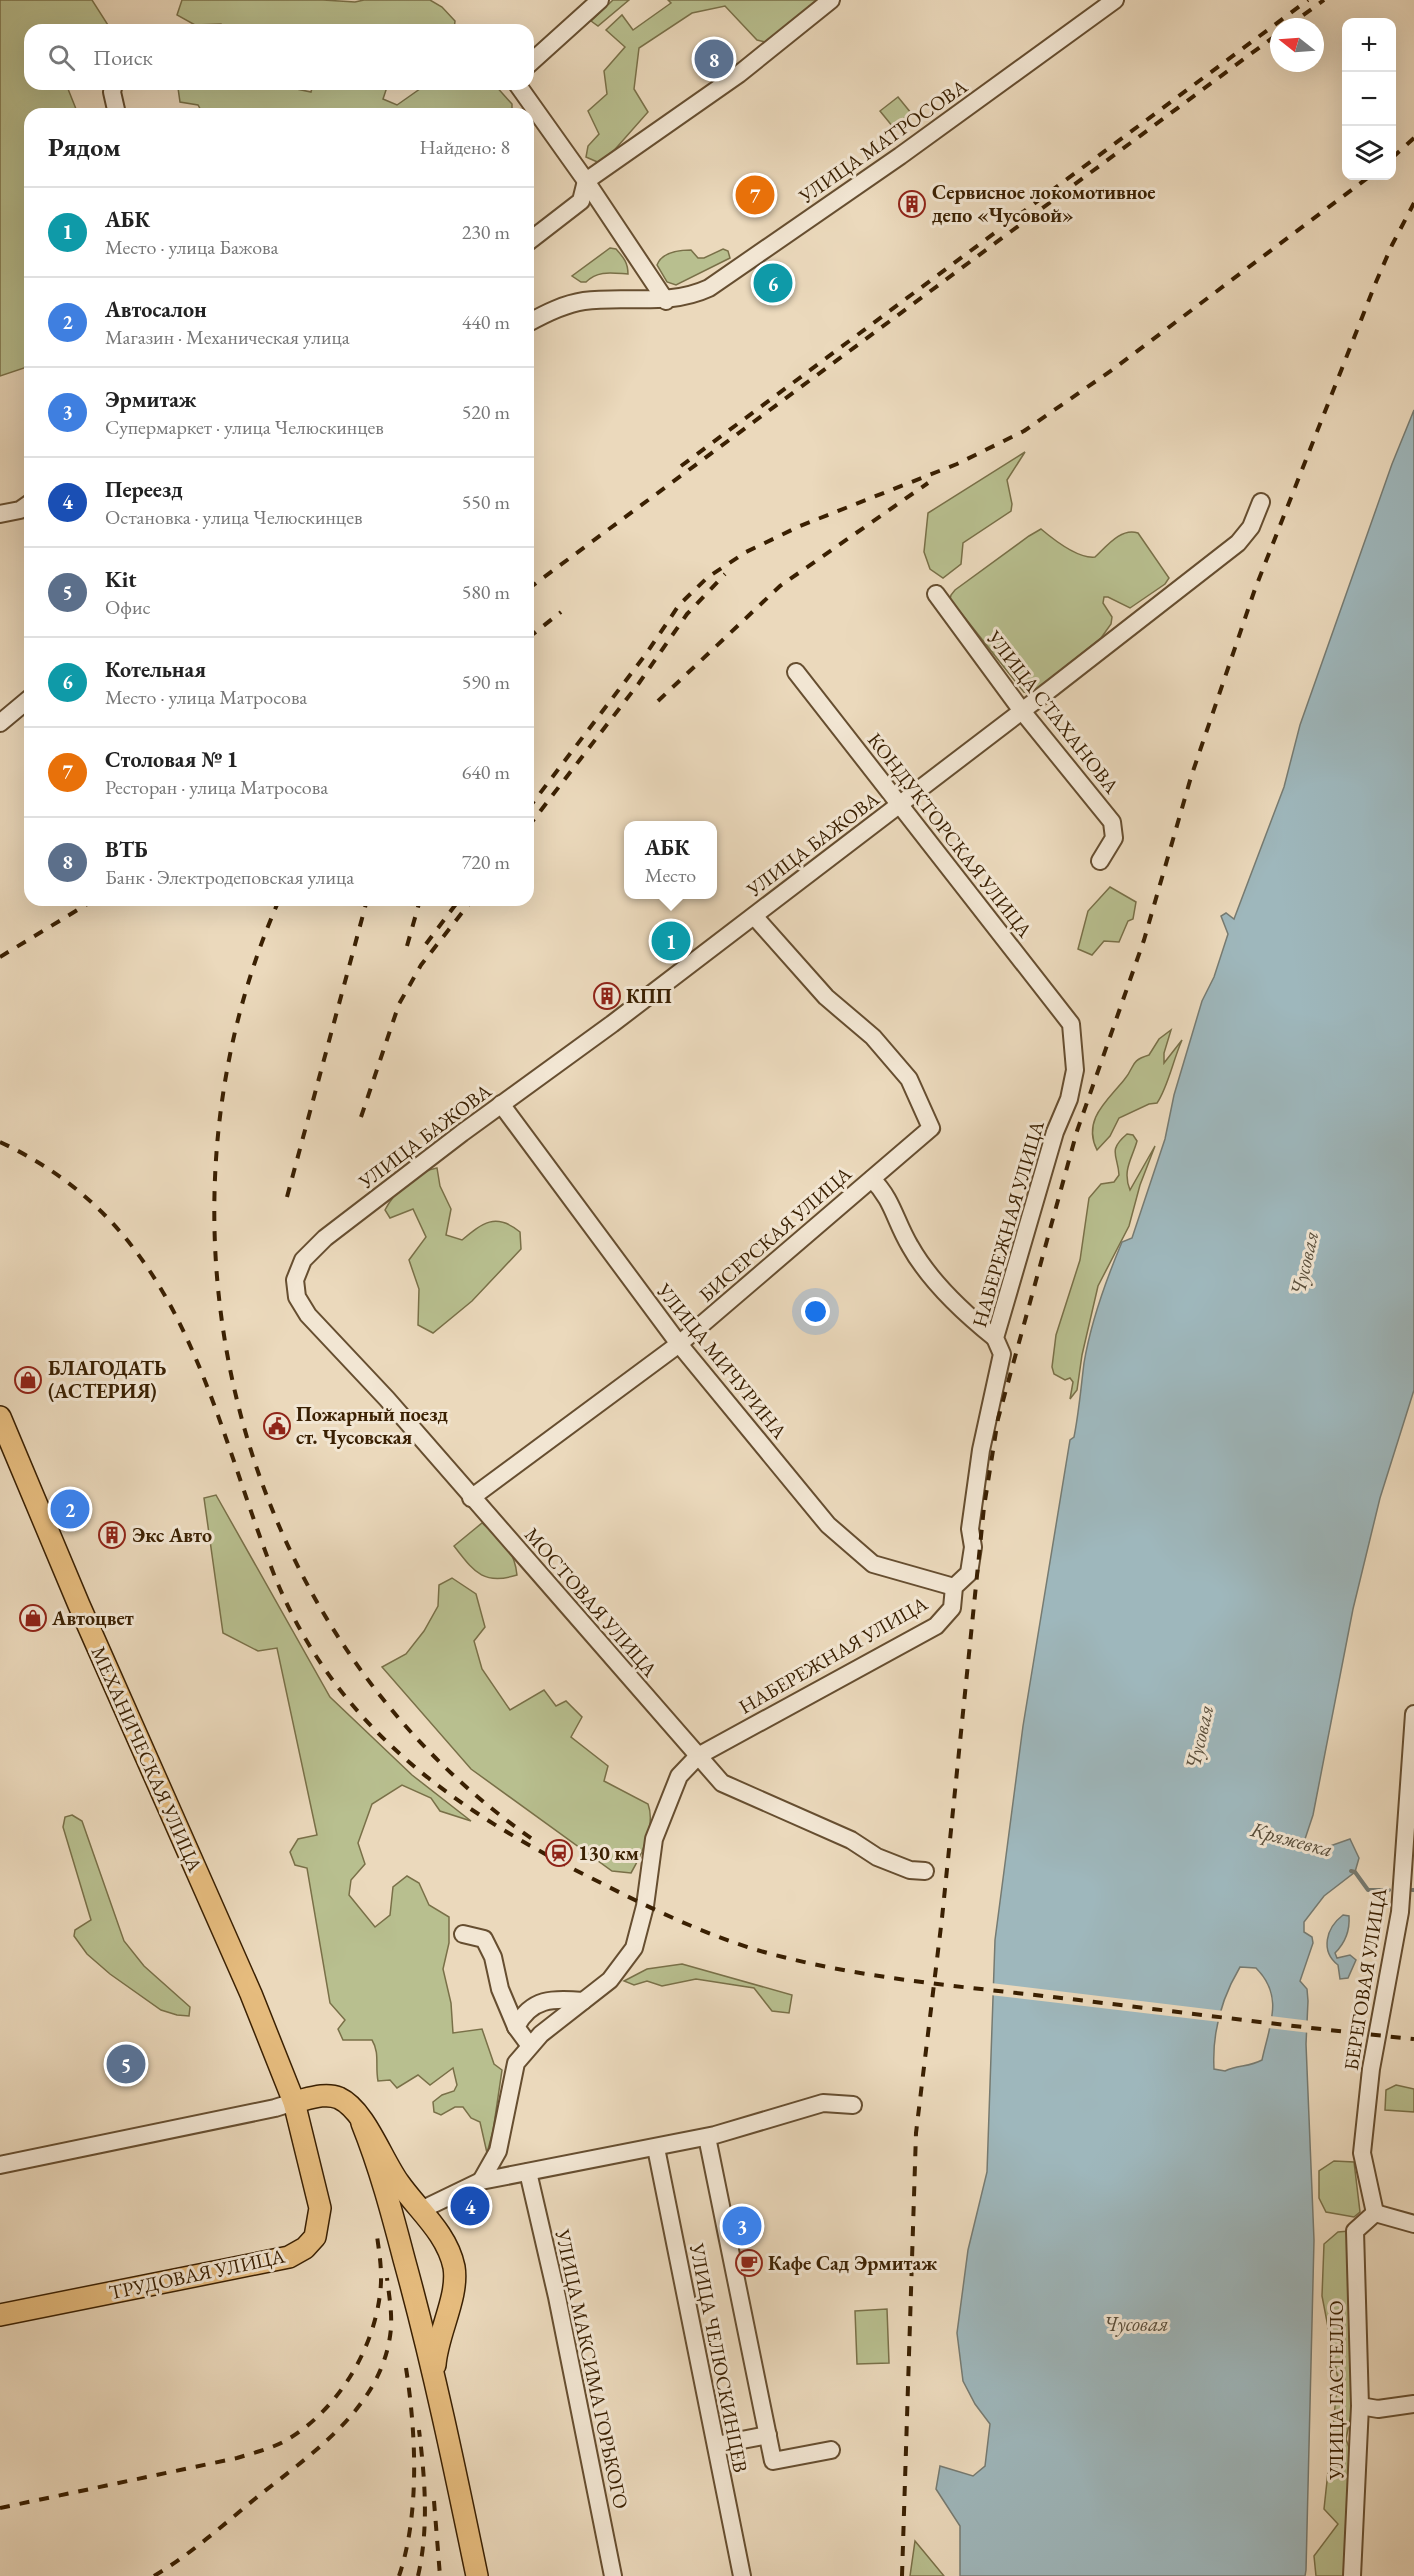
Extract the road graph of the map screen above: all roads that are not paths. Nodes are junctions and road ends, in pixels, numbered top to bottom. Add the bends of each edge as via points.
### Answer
1 (600, 0) edge
2 (831, 0) edge
3 (1115, 0) edge
4 (534, 60) edge
5 (112, 90) edge
6 (520, 90) edge
7 (116, 108) edge
8 (529, 108) edge
9 (534, 118) edge
10 (586, 181) junction
11 (534, 237) edge
12 (666, 301) junction
13 (534, 320) edge
14 (1261, 502) dead end
15 (24, 507) edge
16 (0, 514) edge
17 (936, 594) dead end
18 (796, 672) dead end
19 (24, 703) edge
20 (1022, 711) junction
21 (0, 723) edge
22 (898, 805) junction
23 (1100, 861) dead end
24 (754, 916) junction
25 (1071, 1024) joint
26 (501, 1104) junction
27 (872, 1179) junction
28 (296, 1276) joint
29 (995, 1338) junction
30 (679, 1344) junction
31 (0, 1417) edge
32 (471, 1498) junction
33 (954, 1587) junction
34 (1413, 1724) edge
35 (698, 1756) junction
36 (1409, 1841) edge
37 (925, 1871) dead end
38 (1407, 1915) edge
39 (463, 1934) dead end
40 (583, 2001) junction
41 (516, 2027) junction
42 (530, 2046) junction
43 (278, 2062) junction
44 (336, 2097) junction
45 (294, 2102) junction
46 (852, 2105) dead end
47 (363, 2123) junction
48 (707, 2136) junction
49 (656, 2148) junction
50 (0, 2165) edge
51 (528, 2172) junction
52 (481, 2181) junction
53 (421, 2210) junction
54 (1376, 2213) junction
55 (1414, 2224) edge
56 (0, 2315) edge
57 (435, 2379) junction
58 (1414, 2404) edge
59 (1360, 2406) junction
60 (768, 2435) junction
61 (716, 2445) junction
62 (831, 2450) dead end
63 (477, 2576) edge
64 (613, 2576) edge
65 (742, 2576) edge
66 (1352, 2576) edge

1 - 4 street
2 - 10 street via 738,74
3 - 12 street, УЛИЦА МАТРОСОВА via 746,264 699,293
5 - 7 street
6 - 8 street
9 - 10 street
10 - 11 street via 581,201
10 - 12 street
12 - 13 street, УЛИЦА МАТРОСОВА via 585,301 560,307
14 - 20 street, УЛИЦА БАЖОВА via 1251,527 1238,543
15 - 16 street
17 - 20 street, УЛИЦА СТАХАНОВА
18 - 22 street, КОНДУКТОРСКАЯ УЛИЦА
19 - 21 street
20 - 22 street, УЛИЦА БАЖОВА
20 - 23 street, УЛИЦА СТАХАНОВА via 1112,822 1114,838
22 - 24 street, УЛИЦА БАЖОВА
22 - 25 street, КОНДУКТОРСКАЯ УЛИЦА
24 - 26 street, УЛИЦА БАЖОВА
24 - 27 street, БИСЕРСКАЯ УЛИЦА via 826,997 873,1037 909,1079 931,1128
25 - 29 street, НАБЕРЕЖНАЯ УЛИЦА via 1075,1070 1069,1099 1055,1132
26 - 28 street, УЛИЦА БАЖОВА via 326,1238 306,1255
26 - 30 street, УЛИЦА МИЧУРИНА
27 - 29 street via 885,1192 918,1258 953,1301
27 - 30 street, БИСЕРСКАЯ УЛИЦА
28 - 32 street, МОСТОВАЯ УЛИЦА via 296,1293 308,1315 387,1399
29 - 33 street, НАБЕРЕЖНАЯ УЛИЦА via 1002,1354 981,1450 970,1529 973,1547 969,1573
30 - 32 street, БИСЕРСКАЯ УЛИЦА
30 - 33 street, УЛИЦА МИЧУРИНА via 828,1525 873,1564
31 - 43 main road, МЕХАНИЧЕСКАЯ УЛИЦА
32 - 35 street, МОСТОВАЯ УЛИЦА
33 - 35 street, НАБЕРЕЖНАЯ УЛИЦА via 952,1608 936,1626
34 - 36 street, БЕРЕГОВАЯ УЛИЦА
35 - 37 street, МОСТОВАЯ УЛИЦА via 722,1783 851,1840 877,1857 910,1870
35 - 40 street, НАБЕРЕЖНАЯ УЛИЦА via 679,1776 654,1839 645,1906 634,1948 610,1980
36 - 38 street, БЕРЕГОВАЯ УЛИЦА
38 - 54 street, БЕРЕГОВАЯ УЛИЦА via 1371,2069 1362,2153
39 - 41 street via 484,1939
40 - 41 street via 546,2000 524,2011
40 - 42 street, НАБЕРЕЖНАЯ УЛИЦА
41 - 42 street
42 - 52 street, НАБЕРЕЖНАЯ УЛИЦА via 516,2063 498,2151
43 - 44 main road via 294,2077
43 - 45 main road, МЕХАНИЧЕСКАЯ УЛИЦА
44 - 45 main road via 325,2095
44 - 47 main road via 350,2105
45 - 50 street
45 - 56 main road, ТРУДОВАЯ УЛИЦА via 320,2208 315,2237 305,2248 289,2256
46 - 48 street via 823,2103
47 - 53 main road
47 - 57 main road
48 - 49 street
48 - 60 street
49 - 51 street
49 - 61 street, УЛИЦА ЧЕЛЮСКИНЦЕВ
51 - 52 street
51 - 64 street, УЛИЦА МАКСИМА ГОРЬКОГО
52 - 53 street
53 - 57 main road via 445,2243 454,2276 437,2350
54 - 55 street
54 - 59 street, УЛИЦА ГАСТЕЛЛО via 1355,2231
57 - 63 main road
58 - 59 street via 1378,2409
59 - 66 street, УЛИЦА ГАСТЕЛЛО
60 - 61 street
60 - 62 street via 773,2461
61 - 65 street, УЛИЦА ЧЕЛЮСКИНЦЕВ

